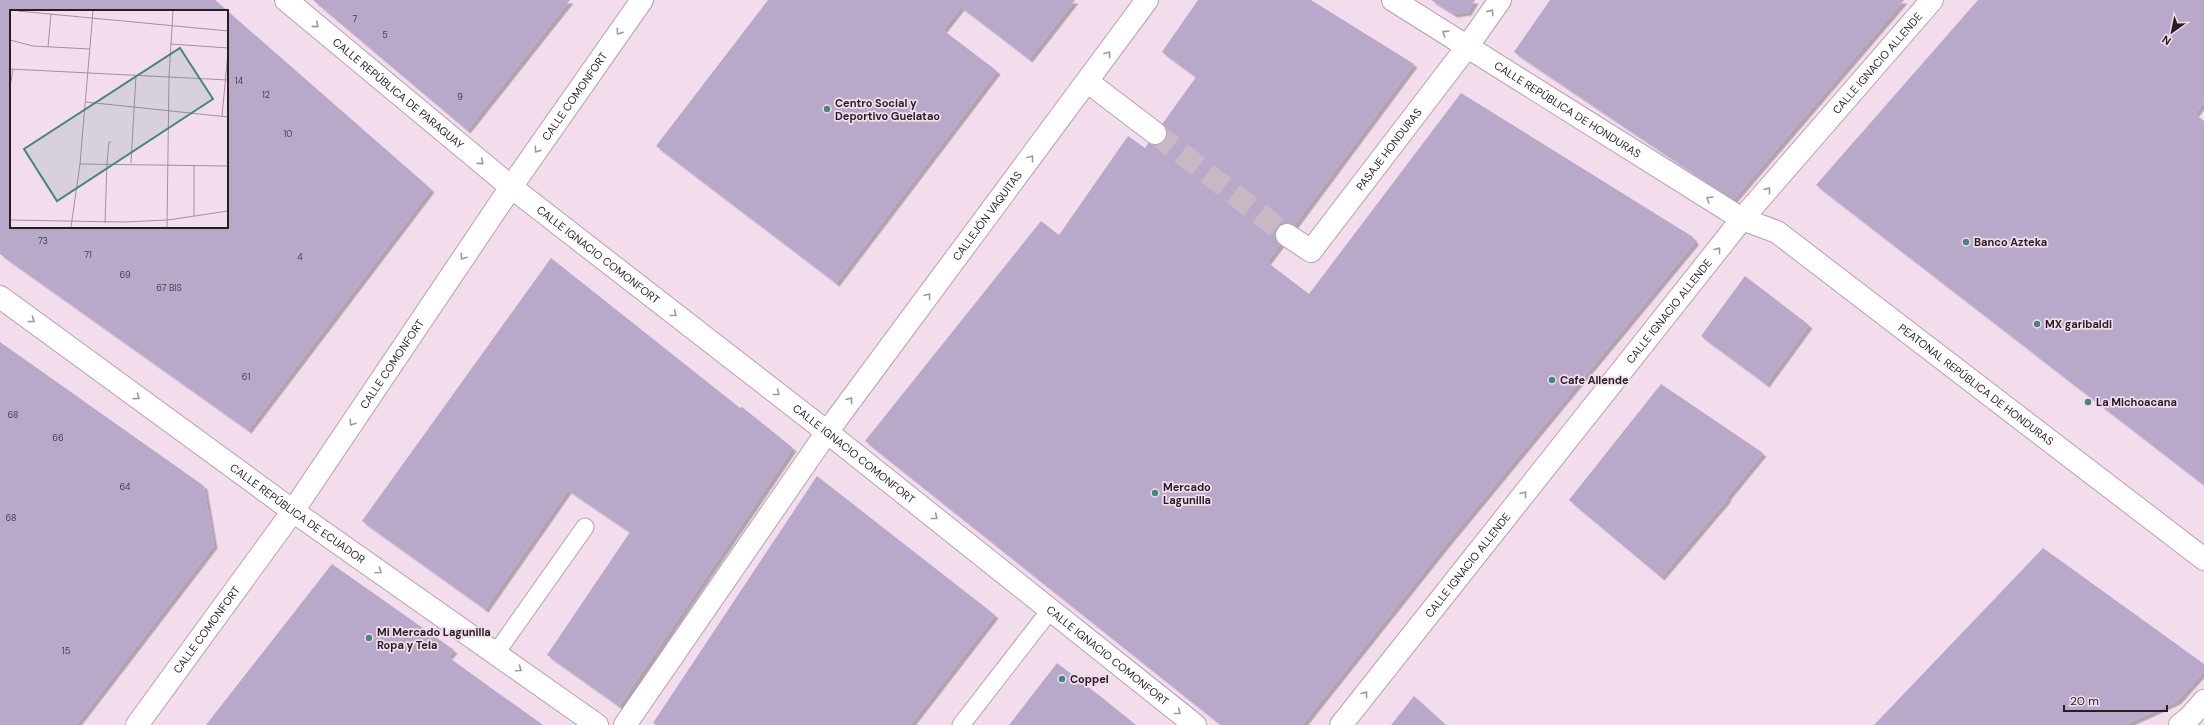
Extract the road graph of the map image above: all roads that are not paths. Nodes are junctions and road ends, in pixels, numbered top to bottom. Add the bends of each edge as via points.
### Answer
1 (286, 0) edge
2 (642, 0) edge
3 (1147, 0) edge
4 (1394, 0) edge
5 (1500, 0) edge
6 (1932, 0) edge
7 (1467, 47) junction
8 (1088, 82) junction
9 (1155, 133) tunnel mouth
10 (511, 187) junction
11 (1742, 219) junction
12 (1287, 235) tunnel mouth
13 (0, 297) edge
14 (827, 432) junction
15 (293, 511) junction
16 (585, 527) dead end
17 (2204, 559) edge
18 (1051, 609) junction
19 (496, 653) junction
20 (2204, 701) edge
21 (137, 725) edge
22 (597, 725) edge
23 (625, 725) edge
24 (960, 725) edge
25 (1195, 725) edge
26 (1341, 725) edge
27 (2180, 725) edge

1 -> 10 street, CALLE REPÚBLICA DE PARAGUAY
2 -> 10 street, CALLE COMONFORT
8 -> 3 street, CALLEJÓN VAQUITAS
7 -> 4 street, CALLE REPÚBLICA DE HONDURAS
7 -> 5 street, PASAJE HONDURAS
11 -> 6 street, CALLE IGNACIO ALLENDE
11 -> 7 street, CALLE REPÚBLICA DE HONDURAS
7 - 12 street, PASAJE HONDURAS via 1311,251
8 - 9 street
14 -> 8 street, CALLEJÓN VAQUITAS
10 -> 14 street, CALLE IGNACIO COMONFORT
10 -> 15 street, CALLE COMONFORT
11 - 17 street, PEATONAL REPÚBLICA DE HONDURAS via 1777,232
26 -> 11 street, CALLE IGNACIO ALLENDE
13 -> 15 street, CALLE REPÚBLICA DE ECUADOR
14 -> 18 street, CALLE IGNACIO COMONFORT
14 - 23 street, CALLEJÓN VAQUITAS
15 -> 19 street, CALLE REPÚBLICA DE ECUADOR
15 - 21 street, CALLE COMONFORT
16 - 19 lane
18 - 24 lane
18 -> 25 street, CALLE IGNACIO COMONFORT
19 -> 22 street, CALLE REPÚBLICA DE ECUADOR
20 - 27 street

